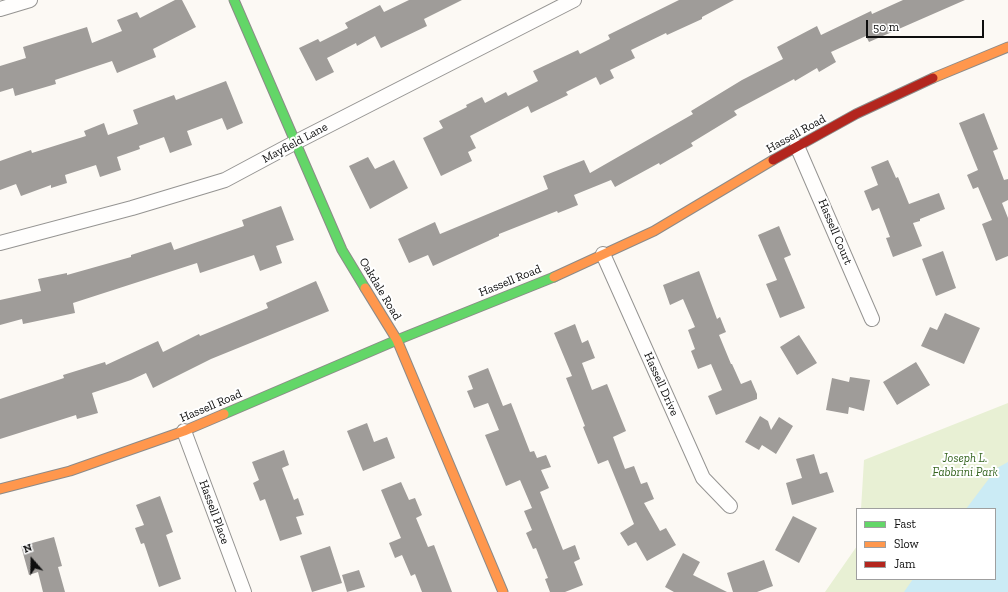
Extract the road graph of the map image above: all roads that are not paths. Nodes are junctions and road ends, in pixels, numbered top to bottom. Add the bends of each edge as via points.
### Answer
1 (30, 0) edge
2 (234, 0) edge
3 (574, 0) edge
4 (0, 9) edge
5 (1008, 48) edge
6 (296, 142) junction
7 (797, 146) junction
8 (0, 243) edge
9 (603, 254) junction
10 (872, 319) dead end
11 (397, 340) junction
12 (184, 431) junction
13 (0, 489) edge
14 (730, 506) dead end
15 (244, 592) edge
16 (503, 592) edge

1 - 4 street
2 - 6 street, Oakdale Road
3 - 6 street, Mayfield Lane
5 - 7 street, Hassell Road via 914,86
6 - 8 street, Mayfield Lane via 225,180
6 - 11 street, Oakdale Road via 342,250
7 - 9 street, Hassell Road via 654,231
7 - 10 street, Hassell Court
9 - 11 street, Hassell Road via 561,274
9 - 14 street, Hassell Drive via 703,478
11 - 12 street, Hassell Road
11 - 16 street, Oakdale Road
12 - 13 street, Hassell Road via 70,471
12 - 15 street, Hassell Place

